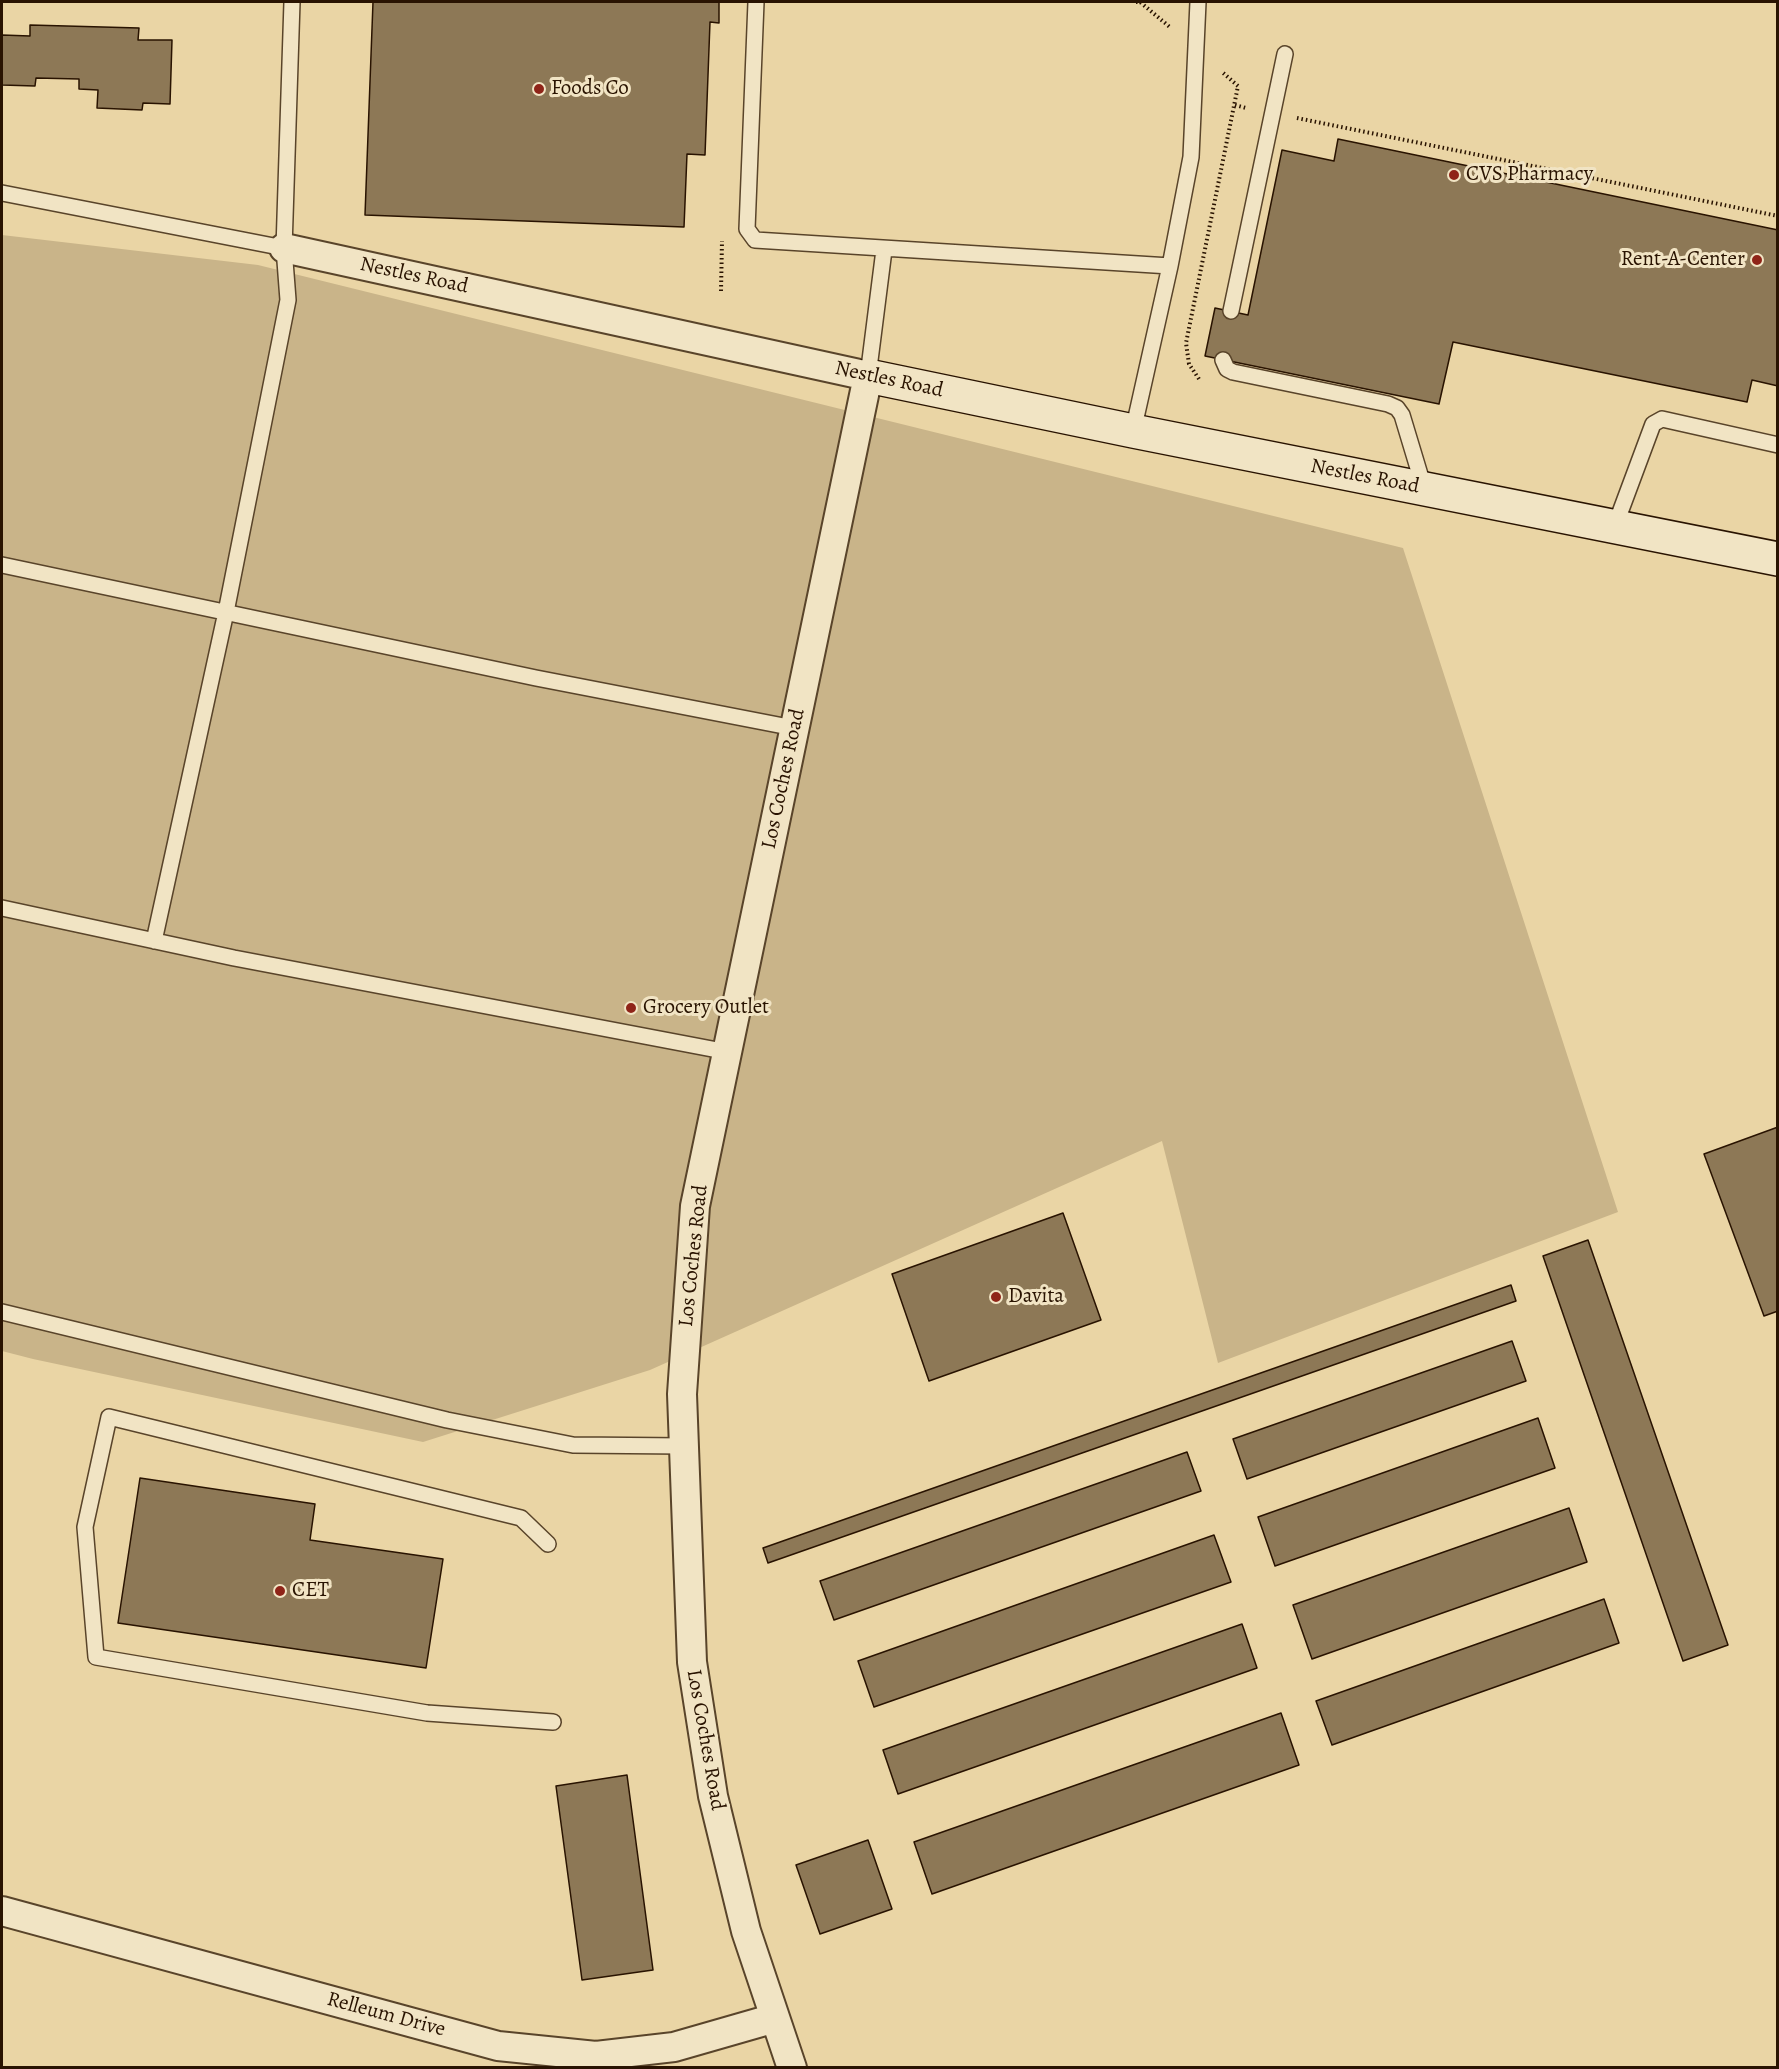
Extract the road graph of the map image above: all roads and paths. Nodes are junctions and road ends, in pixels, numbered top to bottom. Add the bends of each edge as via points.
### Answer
1 (292, 2) edge
2 (756, 2) edge
3 (1198, 2) edge
4 (1286, 54) dead end
5 (1235, 105) dead end
6 (1273, 113) junction
7 (2, 194) edge
8 (1778, 216) edge
9 (284, 248) junction
10 (884, 250) junction
11 (1170, 266) junction
12 (1231, 312) dead end
13 (1223, 360) dead end
14 (868, 376) junction
15 (1133, 431) junction
16 (1778, 445) edge
17 (1424, 489) junction
18 (1615, 526) junction
19 (1778, 559) edge
20 (2, 565) edge
21 (225, 612) junction
22 (794, 728) junction
23 (2, 908) edge
24 (154, 941) junction
25 (728, 1052) junction
26 (2, 1312) edge
27 (684, 1446) junction
28 (548, 1544) dead end
29 (553, 1722) dead end
30 (2, 1911) edge
31 (775, 2018) junction
32 (792, 2067) edge

1 - 9 lane
2 - 10 lane via 747,229 755,240
3 - 11 lane via 1191,157
4 - 6 lane
5 - 6 path
6 - 8 path
6 - 12 lane
7 - 9 lane, Nestles Road
9 - 14 street, Nestles Road
9 - 21 lane via 288,300
10 - 11 lane
10 - 14 lane
11 - 15 lane
13 - 17 lane via 1233,372 1397,408
14 - 15 street, Nestles Road
14 - 22 street, Los Coches Road
15 - 17 street, Nestles Road
16 - 18 lane via 1662,419 1653,424
17 - 18 street, Nestles Road
18 - 19 street, Nestles Road
20 - 21 lane
21 - 22 lane
21 - 24 lane
22 - 25 street, Los Coches Road
23 - 24 lane
24 - 25 lane
25 - 27 street, Los Coches Road via 695,1206 682,1394
26 - 27 lane via 447,1420 573,1444
27 - 31 street, Los Coches Road via 692,1662 698,1703 716,1807 746,1931
28 - 29 lane via 521,1518 110,1417 85,1527 96,1657 427,1713
30 - 31 street, Relleum Drive via 498,2046 596,2056 674,2047
31 - 32 street, Los Coches Road

